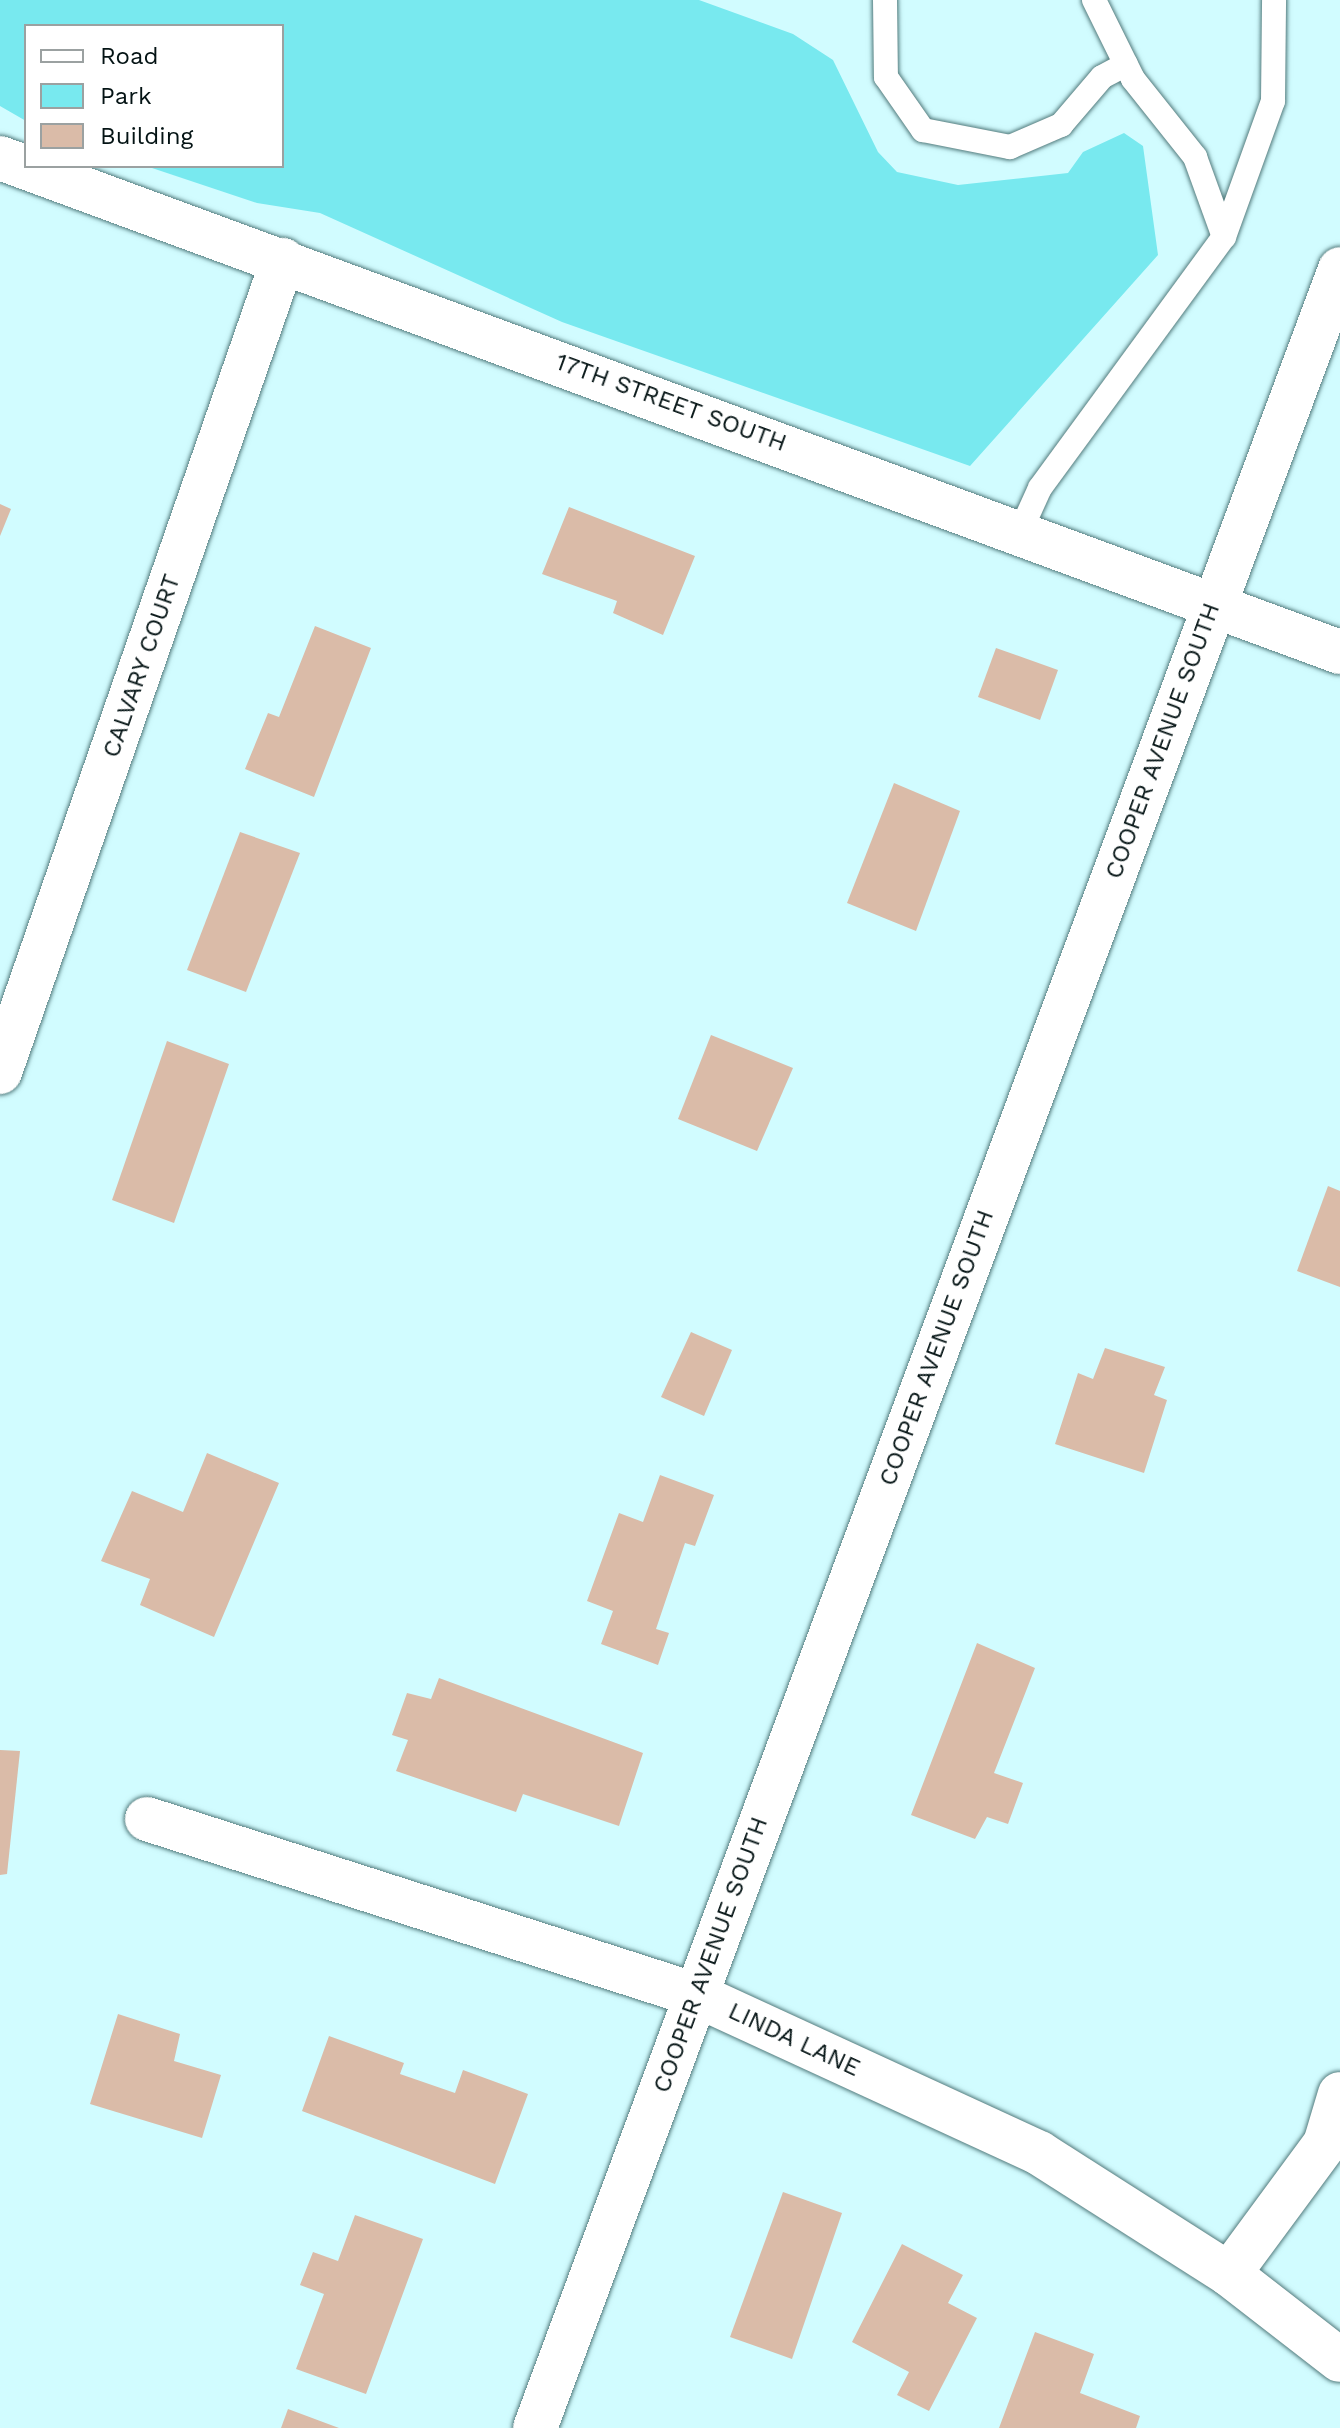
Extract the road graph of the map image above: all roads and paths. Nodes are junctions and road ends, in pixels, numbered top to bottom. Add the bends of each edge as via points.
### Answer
1 (885, 0) edge
2 (1094, 0) edge
3 (1274, 0) edge
4 (1126, 64) junction
5 (0, 158) edge
6 (24, 167) edge
7 (28, 168) edge
8 (1224, 237) junction
9 (283, 260) junction
10 (1340, 269) edge
11 (1020, 532) junction
12 (1214, 604) junction
13 (1340, 652) edge
14 (0, 1072) edge
15 (147, 1819) dead end
16 (696, 1995) junction
17 (1340, 2094) edge
18 (1229, 2274) junction
19 (1340, 2360) edge
20 (535, 2428) edge

1 - 4 lane via 886,77 923,130 1010,147 1061,125 1102,77
2 - 4 lane
3 - 8 lane via 1273,101
4 - 8 lane via 1195,157
5 - 6 street, 17TH STREET SOUTH
7 - 9 street, 17TH STREET SOUTH
8 - 11 lane via 1040,488
9 - 11 street, 17TH STREET SOUTH
9 - 14 street, CALVARY COURT
10 - 12 street, COOPER AVENUE SOUTH
11 - 12 street, 17TH STREET SOUTH
12 - 13 street, 17TH STREET SOUTH
12 - 16 street, COOPER AVENUE SOUTH
15 - 16 street, LINDA LANE
16 - 18 street, LINDA LANE via 1039,2153
16 - 20 street, COOPER AVENUE SOUTH
17 - 18 street via 1325,2144
18 - 19 street, LINDA LANE

